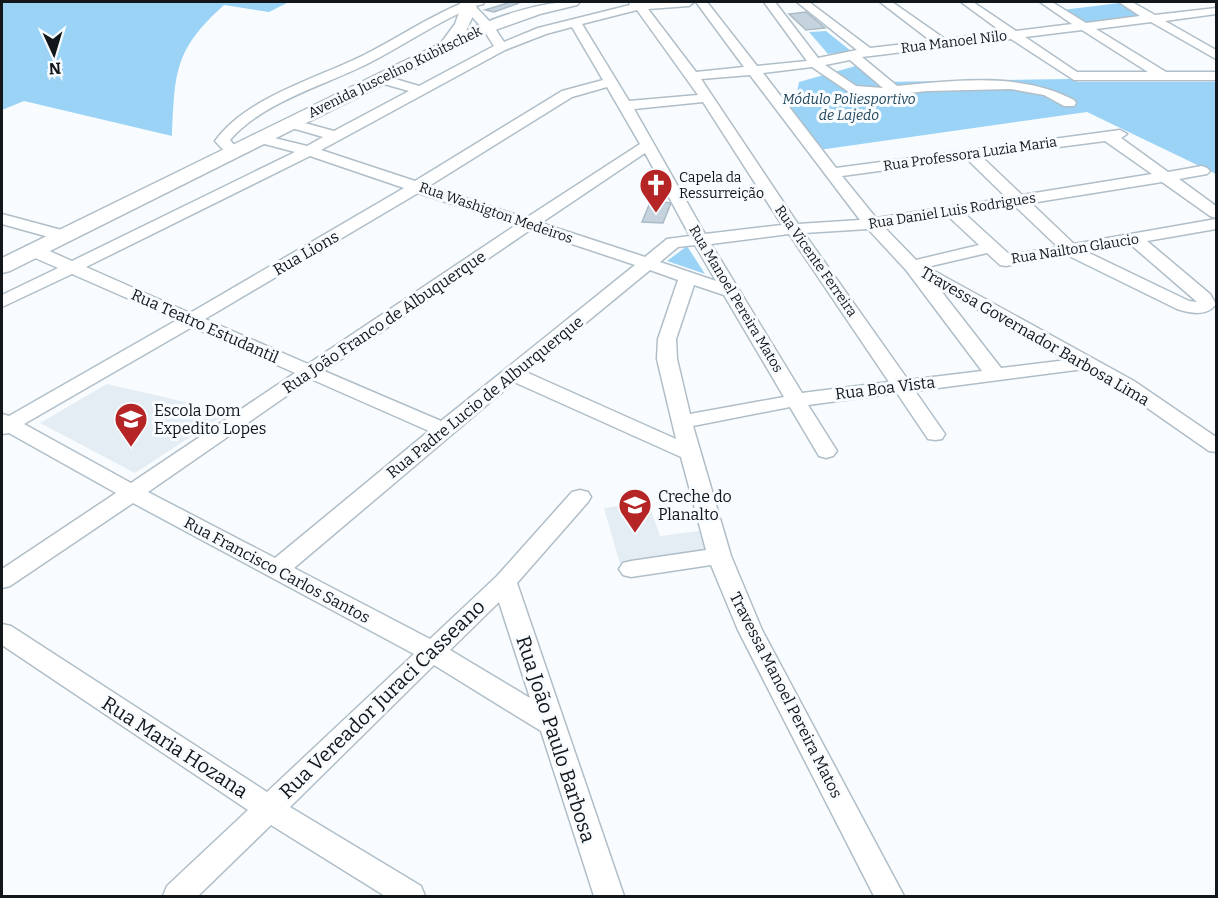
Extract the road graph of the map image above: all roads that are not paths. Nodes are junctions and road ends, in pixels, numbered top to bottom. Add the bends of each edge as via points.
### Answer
1 (572, 2) edge
2 (689, 2) edge
3 (701, 2) edge
4 (769, 2) edge
5 (802, 2) edge
6 (885, 2) edge
7 (966, 2) edge
8 (1048, 2) edge
9 (1124, 2) edge
10 (1204, 2) edge
11 (470, 3) edge
12 (637, 4) edge
13 (1216, 10) edge
14 (516, 17) junction
15 (1154, 19) junction
16 (575, 22) junction
17 (488, 27) junction
18 (1086, 27) junction
19 (542, 31) junction
20 (1017, 35) junction
21 (944, 44) junction
22 (448, 45) junction
23 (501, 48) junction
24 (867, 52) junction
25 (852, 54) junction
26 (1216, 55) edge
27 (816, 64) junction
28 (753, 71) junction
29 (692, 76) junction
30 (1074, 76) junction
31 (1163, 76) junction
32 (1216, 76) edge
33 (328, 77) junction
34 (381, 79) junction
35 (610, 82) junction
36 (1011, 85) junction
37 (357, 91) junction
38 (423, 91) junction
39 (894, 91) junction
40 (706, 98) junction
41 (1069, 103) dead end
42 (625, 106) junction
43 (290, 123) junction
44 (334, 136) junction
45 (258, 138) junction
46 (648, 145) junction
47 (309, 151) junction
48 (227, 154) junction
49 (970, 154) junction
50 (1202, 171) dead end
51 (832, 173) junction
52 (1167, 177) junction
53 (418, 186) junction
54 (1020, 201) junction
55 (952, 211) junction
56 (1216, 213) edge
57 (2, 219) edge
58 (527, 224) junction
59 (872, 224) junction
60 (1216, 225) edge
61 (793, 229) junction
62 (63, 236) junction
63 (700, 240) junction
64 (1135, 240) junction
65 (991, 247) junction
66 (32, 250) junction
67 (1072, 251) junction
68 (648, 265) junction
69 (2, 266) edge
70 (912, 266) junction
71 (71, 267) junction
72 (688, 278) junction
73 (732, 292) junction
74 (2, 302) edge
75 (191, 320) junction
76 (1088, 363) junction
77 (311, 372) junction
78 (513, 374) junction
79 (995, 374) junction
80 (903, 386) junction
81 (796, 400) junction
82 (682, 422) junction
83 (4, 424) edge
84 (443, 430) junction
85 (935, 434) dead end
86 (1216, 446) edge
87 (826, 451) dead end
88 (690, 453) junction
89 (132, 493) junction
90 (580, 497) dead end
91 (719, 556) junction
92 (631, 569) dead end
93 (276, 570) junction
94 (2, 579) edge
95 (505, 582) junction
96 (2, 633) edge
97 (431, 651) junction
98 (550, 723) junction
99 (269, 809) junction
100 (178, 897) edge
101 (410, 897) edge
102 (609, 897) edge
103 (889, 897) edge

1 - 14 main road, Avenida Juscelino Kubitschek
2 - 12 street
3 - 28 street
4 - 27 street
5 - 24 street
6 - 21 street
7 - 20 street
8 - 18 street
9 - 15 street
10 - 13 street
11 - 17 street
11 - 22 main road via 463,24
11 - 33 street
12 - 16 street
12 - 29 street, Rua Vicente Ferreira
13 - 15 street, Rua Manoel Nilo
14 - 17 main road, Avenida Juscelino Kubitschek
14 - 19 street
15 - 18 street, Rua Manoel Nilo
15 - 26 street
16 - 19 street
16 - 35 street, Rua Manoel Pereira Matos
17 - 22 main road, Avenida Juscelino Kubitschek
17 - 23 street
18 - 20 street, Rua Manoel Nilo
18 - 31 street
19 - 23 street
20 - 21 street, Rua Manoel Nilo
20 - 30 street
21 - 24 street, Rua Manoel Nilo
22 - 34 main road, Avenida Juscelino Kubitschek
23 - 38 street
24 - 25 street, Rua Manoel Nilo
25 - 27 street, Rua Manoel Nilo
25 - 39 street
27 - 28 street, Rua Manoel Nilo
27 - 39 street via 852,90
28 - 29 street, Rua Manoel Nilo
28 - 51 street
29 - 40 street, Rua Vicente Ferreira
30 - 31 street
30 - 36 street via 1088,84 1041,80
31 - 32 street
33 - 37 street
33 - 48 street via 305,84 230,129 222,141
34 - 37 main road, Avenida Juscelino Kubitschek
34 - 38 street
35 - 42 street, Rua Manoel Pereira Matos
35 - 53 street, Rua Lions via 567,94
36 - 39 street via 952,85
36 - 41 street via 1048,92
37 - 43 main road, Avenida Juscelino Kubitschek
38 - 44 street
40 - 42 street
40 - 61 street, Rua Vicente Ferreira
42 - 46 street, Rua Manoel Pereira Matos
43 - 44 street
43 - 45 main road, Avenida Juscelino Kubitschek
44 - 47 street
45 - 47 street, Rua Washigton Medeiros
45 - 48 main road, Avenida Juscelino Kubitschek
46 - 58 street, Rua João Franco de Albuquerque
46 - 63 street, Rua Manoel Pereira Matos
47 - 53 street, Rua Washigton Medeiros
47 - 71 street
48 - 62 main road, Avenida Juscelino Kubitschek
49 - 51 street, Rua Professora Luzia Maria
49 - 52 street, Rua Professora Luzia Maria via 1115,135
49 - 54 street
50 - 52 street, Rua Daniel Luis Rodrigues
51 - 59 street
52 - 54 street, Rua Daniel Luis Rodrigues
52 - 56 street
53 - 58 street, Rua Washigton Medeiros
53 - 75 street, Rua Lions
54 - 55 street, Rua Daniel Luis Rodrigues
54 - 67 street
55 - 59 street, Rua Daniel Luis Rodrigues
55 - 65 street, Rua Nailton Glaucio
57 - 62 street
58 - 68 street, Rua Washigton Medeiros
58 - 77 street, Rua João Franco de Albuquerque
59 - 61 street, Rua Daniel Luis Rodrigues
59 - 70 street
60 - 64 street, Rua Nailton Glaucio
61 - 63 street, Rua Daniel Luis Rodrigues
61 - 80 street, Rua Vicente Ferreira
62 - 66 main road, Avenida Juscelino Kubitschek
63 - 68 street, Rua Padre Lucio de Alburquerque via 673,243
63 - 73 street, Rua Manoel Pereira Matos
64 - 67 street, Rua Nailton Glaucio
64 - 67 street via 1204,298 1205,306 1183,305
65 - 67 street, Rua Nailton Glaucio via 1006,261
65 - 70 street
66 - 69 main road, Avenida Juscelino Kubitschek
66 - 71 street, Rua Teatro Estudantil
68 - 72 street, Rua Washigton Medeiros
68 - 78 street, Rua Padre Lucio de Alburquerque
70 - 76 street, Travessa Governador Barbosa Lima
70 - 79 street
71 - 74 street
71 - 75 street, Rua Teatro Estudantil
72 - 73 street, Rua Washigton Medeiros
72 - 82 street, Travessa Manoel Pereira Matos via 667,339
73 - 81 street, Rua Manoel Pereira Matos
75 - 77 street, Rua Teatro Estudantil
75 - 83 street, Rua Lions
76 - 79 street, Rua Boa Vista
76 - 86 street, Travessa Governador Barbosa Lima
77 - 84 street, Rua Teatro Estudantil
77 - 89 street, Rua João Franco de Albuquerque
78 - 84 street, Rua Padre Lucio de Alburquerque
78 - 88 street
79 - 80 street, Rua Boa Vista
80 - 81 street, Rua Boa Vista
80 - 85 street, Rua Vicente Ferreira
81 - 82 street, Rua Boa Vista
81 - 87 street, Rua Manoel Pereira Matos
82 - 88 street, Travessa Manoel Pereira Matos
83 - 89 street, Rua Francisco Carlos Santos
84 - 93 street, Rua Padre Lucio de Alburquerque
88 - 91 street, Travessa Manoel Pereira Matos
89 - 93 street, Rua Francisco Carlos Santos
89 - 94 street, Rua João Franco de Albuquerque
90 - 95 street, Rua Vereador Juraci Casseano
91 - 92 street
91 - 103 street, Travessa Manoel Pereira Matos via 750,630
93 - 97 street, Rua Francisco Carlos Santos
95 - 97 street, Rua Vereador Juraci Casseano
95 - 98 street, Rua João Paulo Barbosa
96 - 99 street, Rua Maria Hozana
97 - 98 street, Rua Francisco Carlos Santos
97 - 99 street, Rua Vereador Juraci Casseano
98 - 102 street, Rua João Paulo Barbosa
99 - 100 street, Rua Vereador Juraci Casseano
99 - 101 street, Rua Maria Hozana

